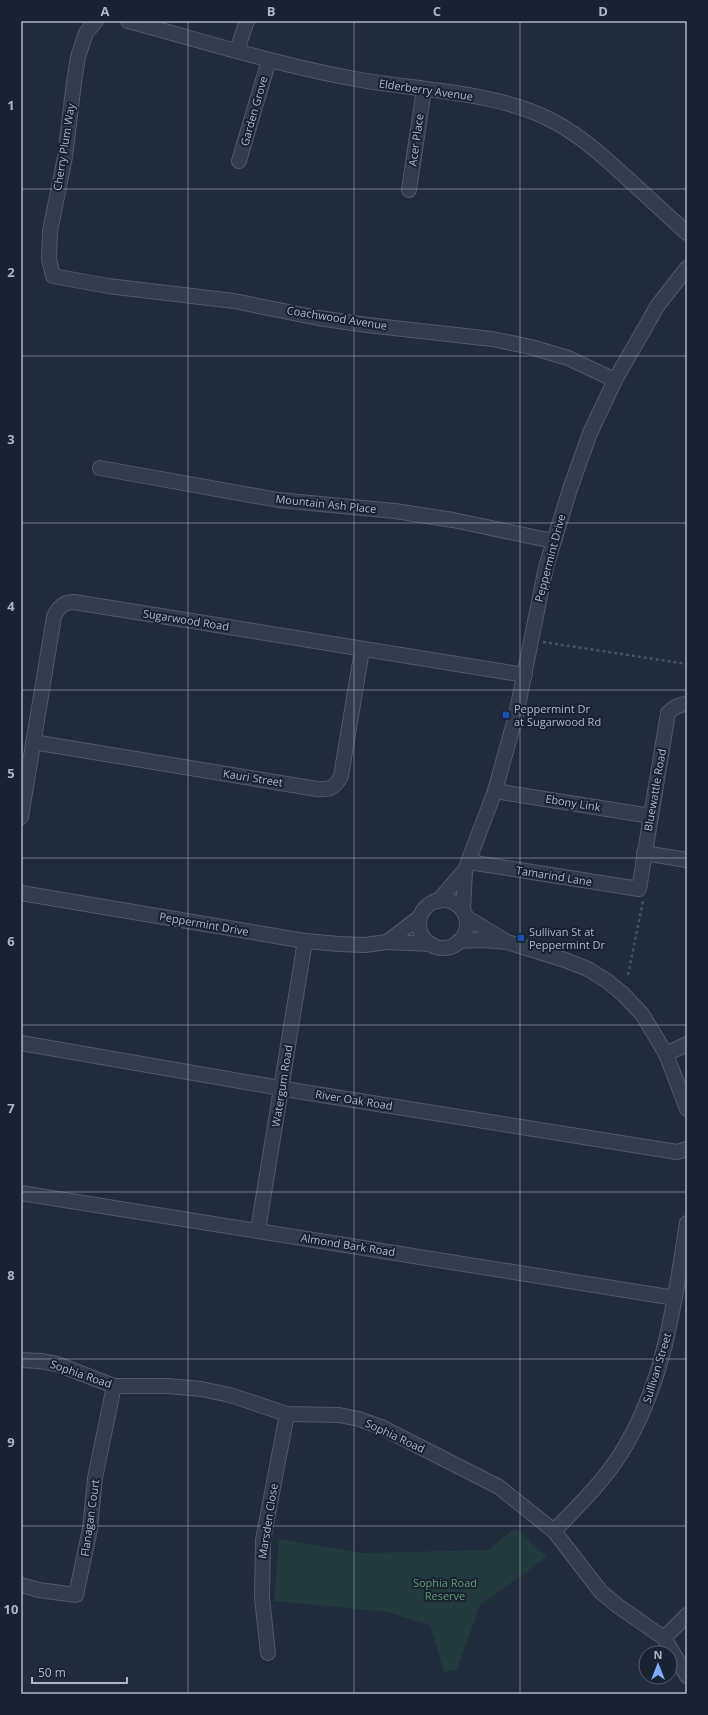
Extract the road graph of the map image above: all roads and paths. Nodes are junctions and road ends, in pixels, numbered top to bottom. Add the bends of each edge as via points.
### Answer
1 (96, 21) edge
2 (128, 21) edge
3 (247, 21) edge
4 (237, 50) junction
5 (269, 60) junction
6 (424, 89) junction
7 (239, 161) dead end
8 (409, 190) dead end
9 (687, 233) edge
10 (687, 268) edge
11 (53, 276) joint
12 (615, 380) junction
13 (100, 468) dead end
14 (553, 541) junction
15 (531, 640) junction
16 (362, 650) junction
17 (687, 664) edge
18 (525, 675) junction
19 (687, 704) edge
20 (33, 742) junction
21 (495, 791) junction
22 (650, 816) junction
23 (21, 817) edge
24 (644, 853) junction
25 (687, 860) edge
26 (467, 866) junction
27 (639, 889) joint
28 (21, 893) edge
29 (438, 901) junction
30 (464, 914) junction
31 (420, 917) junction
32 (305, 941) junction
33 (459, 941) junction
34 (387, 942) junction
35 (507, 942) junction
36 (431, 944) junction
37 (21, 1043) edge
38 (687, 1044) edge
39 (666, 1054) junction
40 (282, 1088) junction
41 (687, 1109) edge
42 (687, 1149) edge
43 (21, 1193) edge
44 (687, 1223) edge
45 (258, 1230) junction
46 (675, 1298) junction
47 (21, 1360) edge
48 (114, 1386) junction
49 (287, 1414) junction
50 (554, 1531) junction
51 (21, 1585) edge
52 (687, 1615) edge
53 (664, 1638) junction
54 (268, 1653) dead end
55 (687, 1676) edge

1 - 11 street, Cherry Plum Way via 86,33 78,57 65,157 50,231 49,259
2 - 4 street, Elderberry Avenue
3 - 4 street
4 - 5 street, Elderberry Avenue
5 - 6 street, Elderberry Avenue via 356,79
5 - 7 street, Garden Grove
6 - 8 street, Acer Place
6 - 9 street, Elderberry Avenue via 510,104 549,119 594,148
10 - 12 street, Peppermint Drive via 658,305
11 - 12 street, Coachwood Avenue via 108,286 234,301 318,318 492,339 568,358
12 - 14 street, Peppermint Drive via 590,433
13 - 14 street, Mountain Ash Place via 278,500 395,511 453,520
14 - 15 street, Peppermint Drive
15 - 17 path
15 - 18 street, Peppermint Drive
16 - 18 street, Sugarwood Road
16 - 20 street, Kauri Street via 341,776 332,788 317,789
16 - 20 street, Sugarwood Road via 68,602 57,609 54,617
18 - 21 street, Peppermint Drive
19 - 22 street, Bluewattle Road via 681,704 668,713
20 - 23 street, Sugarwood Road
21 - 22 street, Ebony Link
21 - 26 street, Peppermint Drive
22 - 24 street, Bluewattle Road
24 - 25 street
24 - 27 street, Bluewattle Road
26 - 27 street, Tamarind Lane
26 - 29 street, Peppermint Drive
26 - 30 street, Peppermint Drive
28 - 32 street, Peppermint Drive
29 - 30 street via 452,902
29 - 31 street via 426,906
30 - 33 street via 466,930
30 - 35 street
31 - 34 street, Peppermint Drive
31 - 36 street via 421,933
32 - 34 street, Peppermint Drive via 365,945
32 - 40 street, Watergum Road
33 - 35 street
33 - 36 street via 446,947
34 - 36 street, Peppermint Drive
35 - 39 street via 565,960 588,969 607,981 642,1014
37 - 40 street, River Oak Road
38 - 39 street
39 - 41 street
40 - 42 street, River Oak Road via 677,1152
40 - 45 street, Watergum Road
43 - 45 street, Almond Bark Road
44 - 46 street, Sullivan Street
45 - 46 street, Almond Bark Road
46 - 50 street, Sullivan Street via 652,1392 637,1424 619,1456 592,1491
47 - 48 street, Sophia Road via 53,1363
48 - 49 street, Sophia Road via 201,1389 230,1395
48 - 51 street, Flanagan Court via 95,1478 90,1529 76,1595
49 - 50 street, Sophia Road via 339,1415 381,1427 499,1487
49 - 54 street, Marsden Close via 263,1540 262,1598
50 - 53 street, Sophia Road via 601,1592
52 - 53 street
53 - 55 street, Sophia Road

